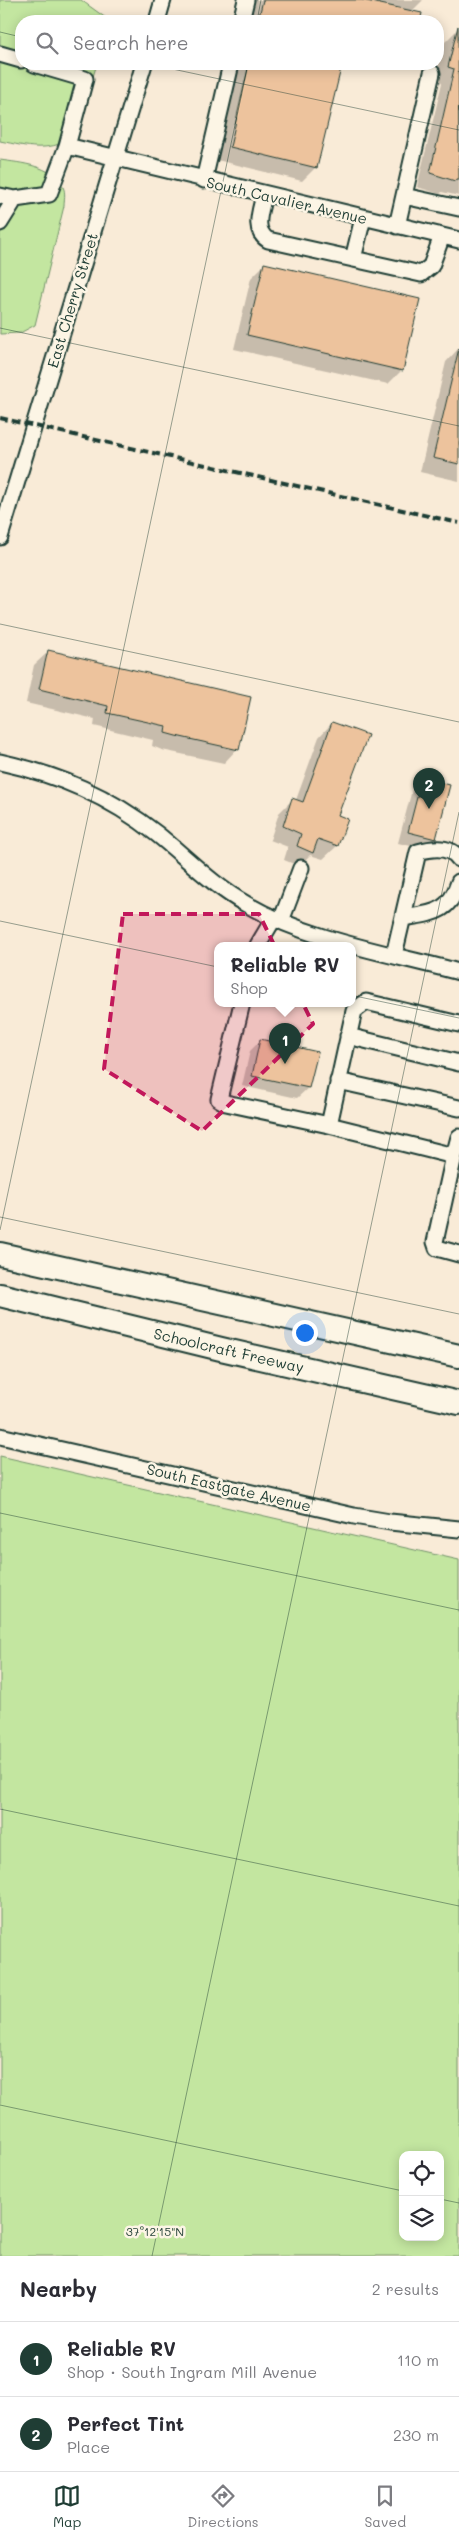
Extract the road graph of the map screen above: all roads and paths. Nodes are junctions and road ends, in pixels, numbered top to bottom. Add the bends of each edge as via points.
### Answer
1 (163, 0) edge
2 (246, 0) edge
3 (159, 15) edge
4 (242, 15) edge
5 (0, 54) edge
6 (15, 58) edge
7 (54, 70) edge
8 (142, 70) edge
9 (230, 70) edge
10 (432, 73) dead end
11 (67, 146) junction
12 (114, 159) junction
13 (204, 180) junction
14 (264, 195) junction
15 (404, 196) junction
16 (7, 197) edge
17 (459, 208) edge
18 (363, 218) junction
19 (0, 223) edge
20 (397, 226) junction
21 (442, 236) junction
22 (459, 240) edge
23 (353, 259) junction
24 (0, 537) edge
25 (0, 762) edge
26 (459, 859) edge
27 (301, 868) dead end
28 (459, 882) edge
29 (403, 918) junction
30 (278, 920) junction
31 (260, 942) edge
32 (346, 942) edge
33 (356, 945) edge
34 (394, 955) junction
35 (459, 972) edge
36 (241, 1007) edge
37 (459, 1024) edge
38 (348, 1036) junction
39 (459, 1063) edge
40 (338, 1081) junction
41 (459, 1108) edge
42 (329, 1126) junction
43 (459, 1137) edge
44 (454, 1156) junction
45 (0, 1254) edge
46 (459, 1254) edge
47 (0, 1294) edge
48 (459, 1356) edge
49 (459, 1403) edge
50 (0, 1436) edge
51 (459, 1529) edge

1 - 3 street
2 - 4 street
5 - 6 street
7 - 11 street via 85,79
8 - 12 street, East Cherry Street
9 - 13 street
10 - 15 street
11 - 12 street, South Cavalier Avenue
11 - 16 street via 49,194
12 - 13 street, South Cavalier Avenue
12 - 24 street, East Cherry Street
13 - 14 street, South Cavalier Avenue
14 - 18 street, South Cavalier Avenue
14 - 23 street via 258,225 262,236
15 - 17 street
15 - 20 street
16 - 19 street
18 - 20 street, South Cavalier Avenue
18 - 23 street
20 - 21 street, South Cavalier Avenue
21 - 22 street, South Cavalier Avenue
21 - 23 street via 432,266 421,274
25 - 30 street via 64,779 112,802 158,835 224,891
26 - 29 street via 446,849 429,848 418,852
27 - 30 street
28 - 29 street via 450,902 438,912
29 - 34 street
30 - 31 street
30 - 32 street
33 - 34 street
34 - 35 street
36 - 42 street via 219,1099
37 - 38 street via 366,1002 354,1011
38 - 39 street
38 - 40 street
40 - 41 street
40 - 42 street
42 - 44 street
43 - 44 street
44 - 46 street via 435,1242 437,1248
45 - 48 highway
47 - 49 highway, Schoolcraft Freeway via 220,1349
50 - 51 street, South Eastgate Avenue via 354,1516

